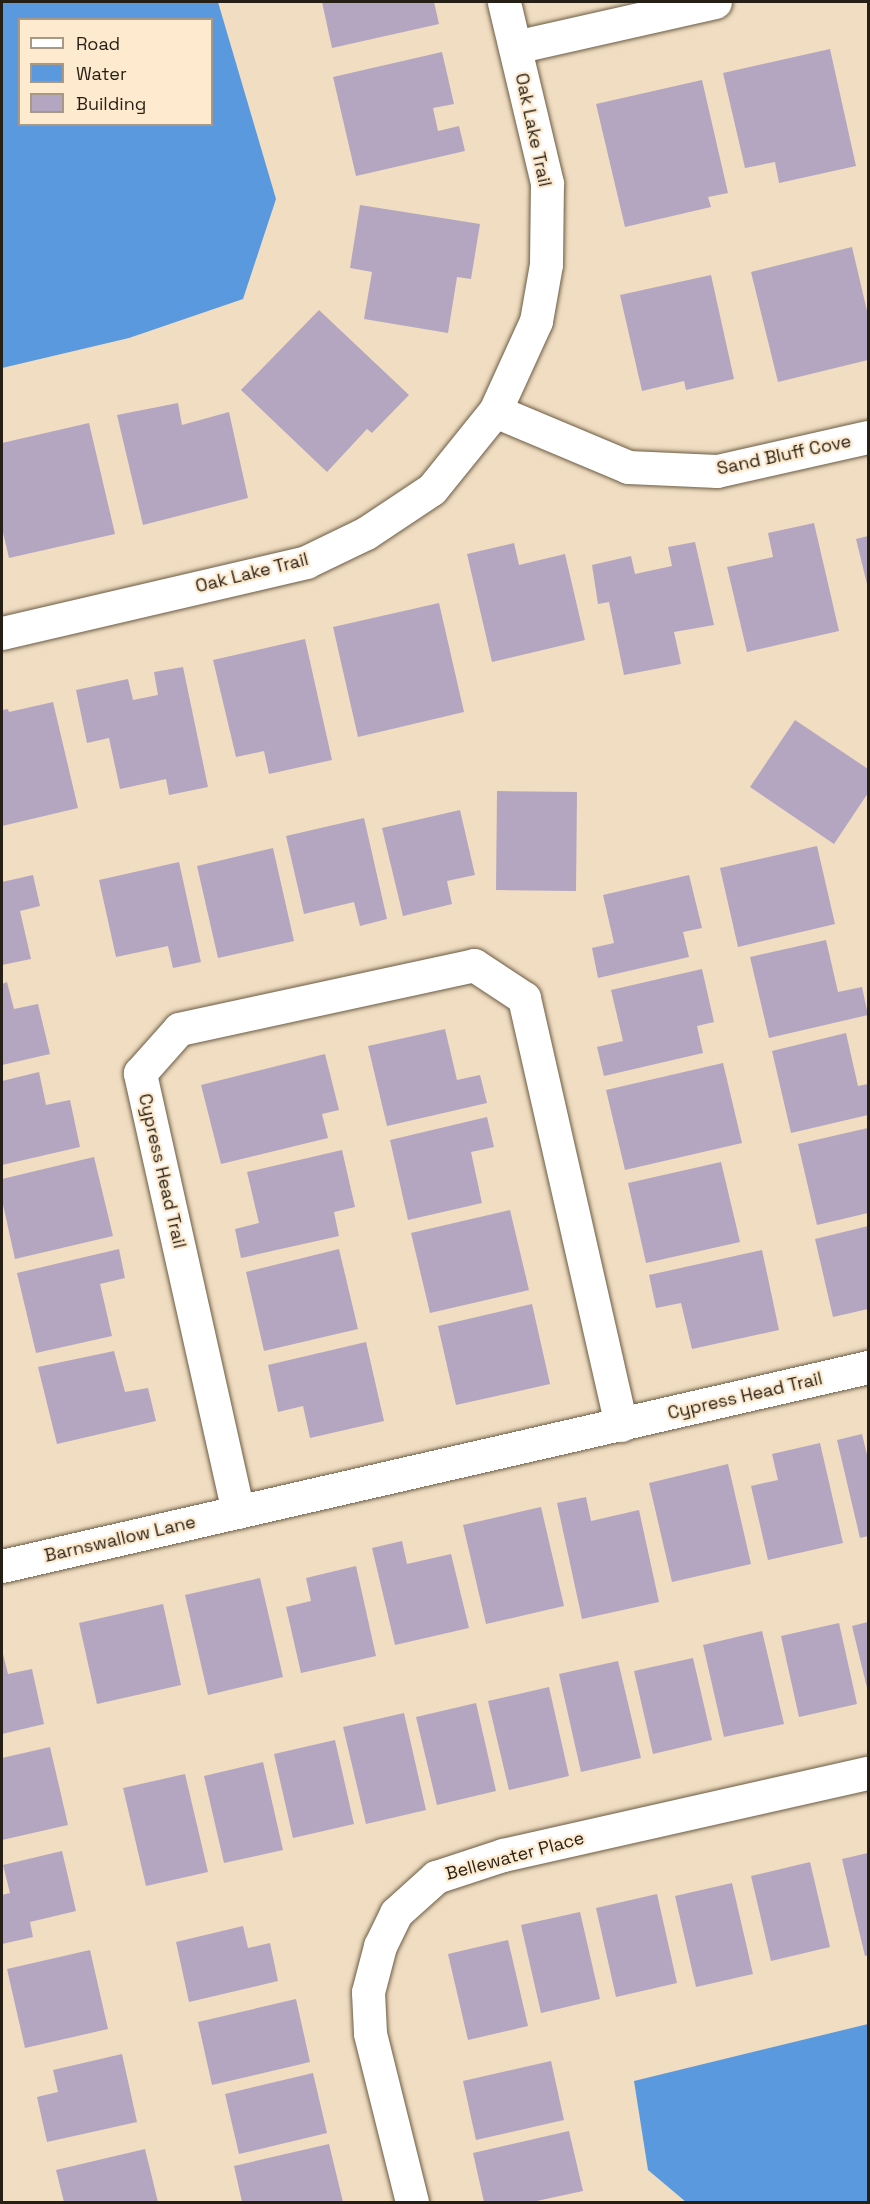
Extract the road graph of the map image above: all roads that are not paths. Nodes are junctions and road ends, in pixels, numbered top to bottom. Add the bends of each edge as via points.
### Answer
1 (504, 2) edge
2 (715, 2) edge
3 (515, 47) junction
4 (495, 411) junction
5 (868, 437) edge
6 (2, 633) edge
7 (868, 1367) edge
8 (621, 1425) junction
9 (238, 1512) junction
10 (2, 1566) edge
11 (868, 1773) edge
12 (412, 2202) edge

1 - 3 street, Oak Lake Trail
2 - 3 street
3 - 4 street, Oak Lake Trail via 547,183 546,264 536,321
4 - 5 street, Sand Bluff Cove via 628,467 717,471
4 - 6 street, Oak Lake Trail via 432,489 366,533 306,562
7 - 8 street, Cypress Head Trail
8 - 9 street, Cypress Head Trail
8 - 9 street, Cypress Head Trail via 524,998 474,965 179,1029 140,1073
9 - 10 street, Barnswallow Lane
11 - 12 street, Bellewater Place via 503,1855 436,1877 396,1913 380,1946 368,1992 370,2032

